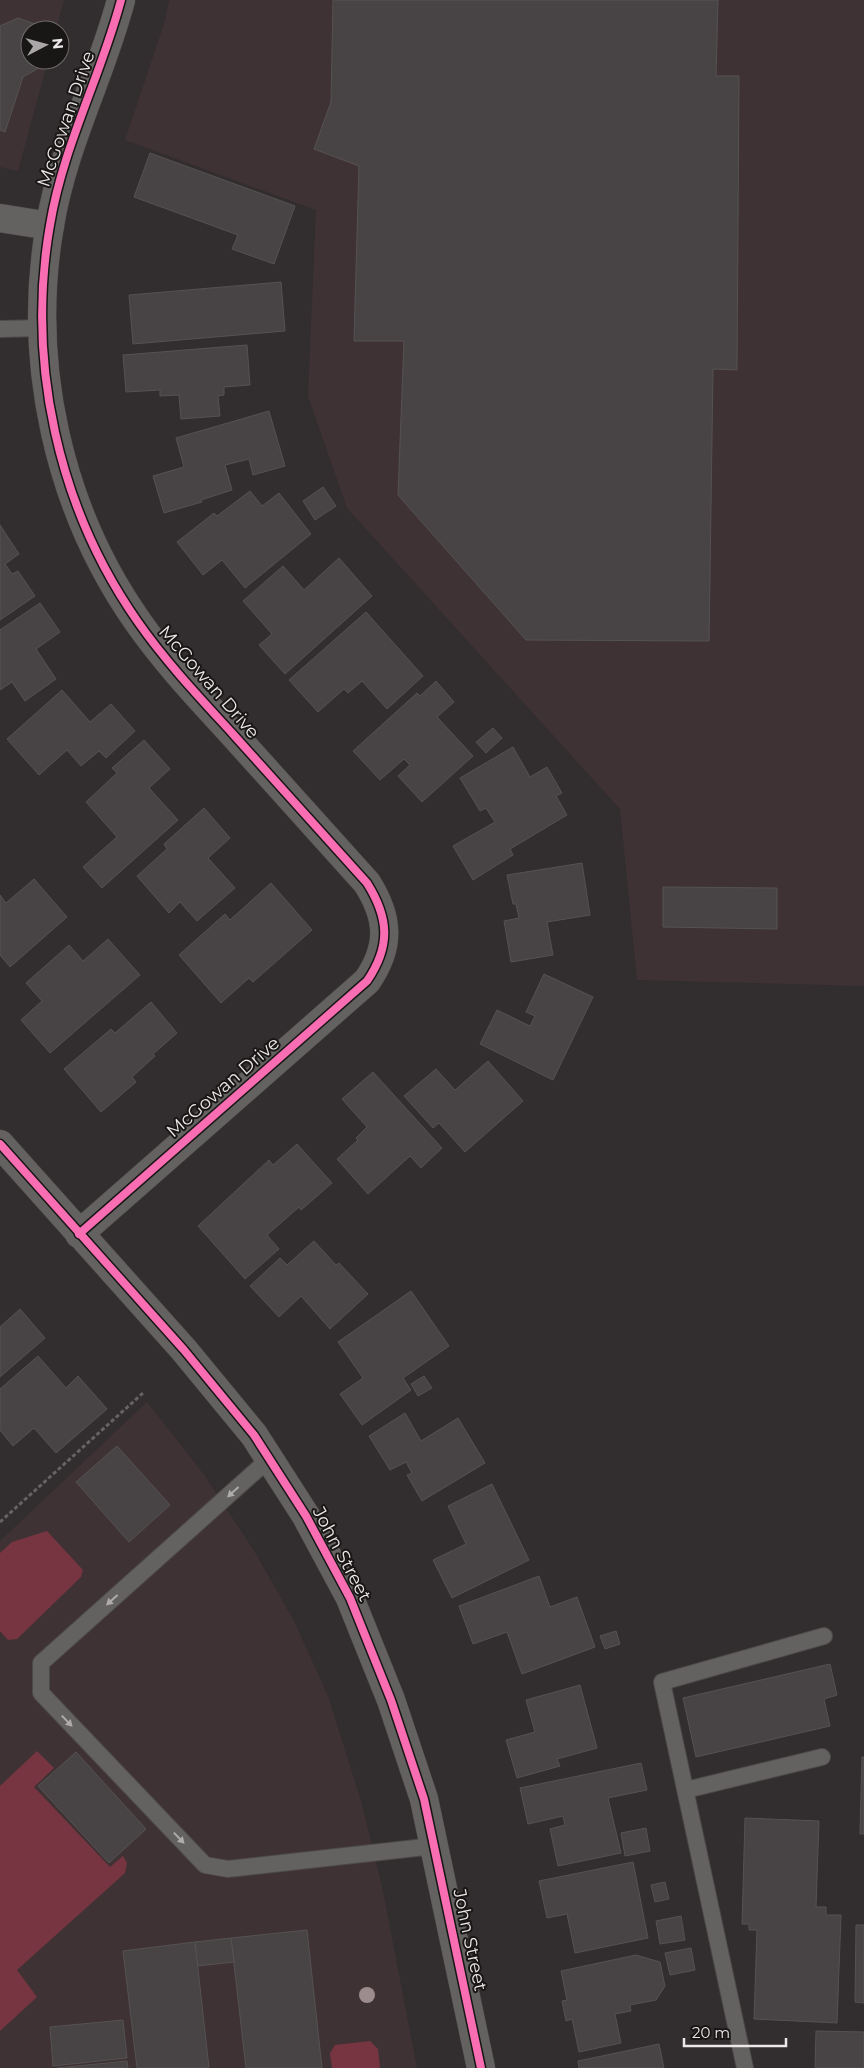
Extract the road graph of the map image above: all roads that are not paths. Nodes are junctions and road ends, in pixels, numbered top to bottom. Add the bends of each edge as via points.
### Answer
1 (117, 1) edge
2 (0, 218) edge
3 (50, 226) junction
4 (42, 328) junction
5 (0, 329) edge
6 (0, 1144) edge
7 (79, 1234) junction
8 (269, 1459) junction
9 (824, 1636) dead end
10 (822, 1757) dead end
11 (686, 1790) junction
12 (434, 1846) junction
13 (481, 2068) edge
14 (745, 2068) edge

1 - 3 street, McGowan Drive via 108,44 62,168
2 - 3 street
3 - 4 street, McGowan Drive via 43,280
4 - 5 lane
4 - 7 street, McGowan Drive via 46,382 57,440 88,532 110,576 138,622 181,677 367,883 376,897 384,928 384,946 378,965 367,981
6 - 7 street, John Street
7 - 8 street, John Street via 184,1350 254,1435
8 - 12 street, John Street via 306,1516 350,1598 391,1700 424,1799
8 -> 12 lane via 41,1663 41,1692 205,1864 228,1870
9 - 11 lane via 662,1682
10 - 11 lane
11 - 14 lane
12 - 13 street, John Street

